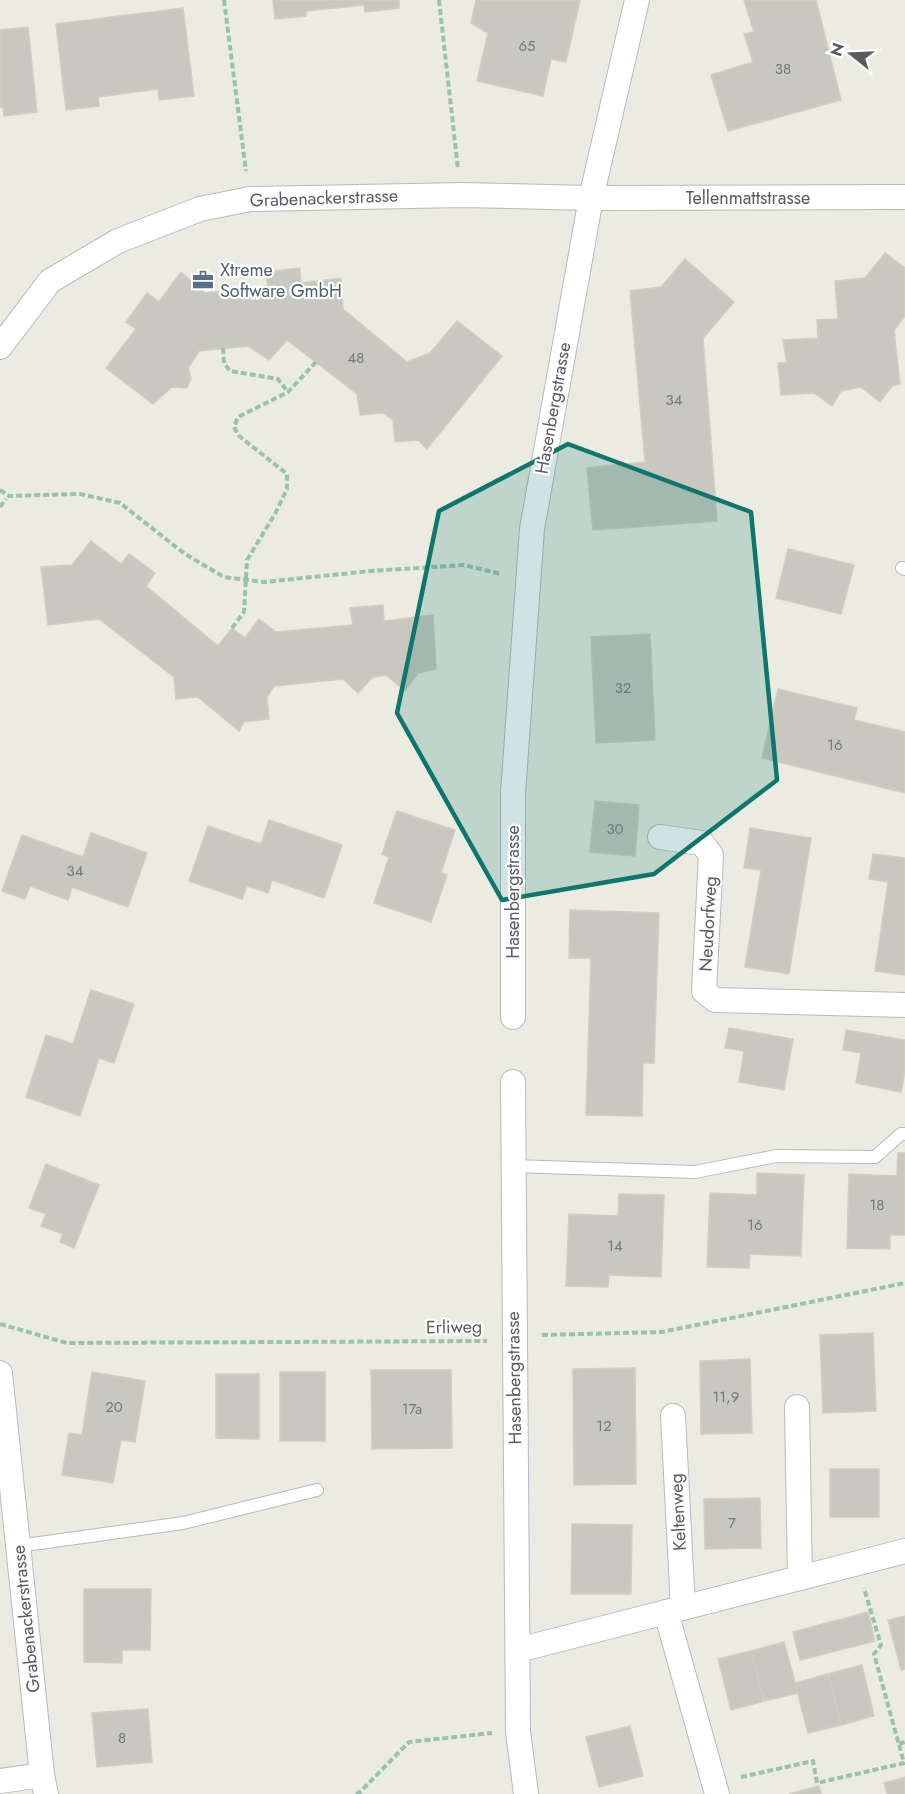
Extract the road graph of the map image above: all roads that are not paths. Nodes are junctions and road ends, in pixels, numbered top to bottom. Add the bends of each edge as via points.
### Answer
1 (637, 0) edge
2 (905, 197) edge
3 (591, 198) junction
4 (1, 344) edge
5 (660, 837) dead end
6 (905, 1005) edge
7 (513, 1017) dead end
8 (513, 1082) dead end
9 (905, 1134) edge
10 (513, 1166) junction
11 (0, 1373) edge
12 (797, 1407) dead end
13 (674, 1416) dead end
14 (317, 1490) dead end
15 (18, 1546) junction
16 (905, 1551) edge
17 (800, 1578) junction
18 (674, 1610) junction
19 (518, 1650) junction
20 (0, 1780) edge
21 (44, 1784) edge
22 (715, 1789) edge
23 (526, 1794) edge

1 - 3 street, Hasenbergstrasse
2 - 3 street, Tellenmattstrasse
3 - 4 street, Grabenackerstrasse via 462,195 250,199 200,209 118,241 50,281
3 - 7 street, Hasenbergstrasse via 532,529 513,794
5 - 6 street, Neudorfweg via 702,843 711,855 704,991 715,1000
8 - 10 street, Hasenbergstrasse
9 - 10 lane via 875,1157 776,1156 695,1172
10 - 19 street, Hasenbergstrasse
11 - 15 street, Grabenackerstrasse
12 - 17 street
13 - 18 street, Keltenweg
14 - 15 lane via 183,1523
15 - 21 street, Grabenackerstrasse
16 - 17 street
17 - 18 street
18 - 19 street
18 - 22 street, Keltenweg
19 - 23 street, Hasenbergstrasse via 518,1731
20 - 21 street

